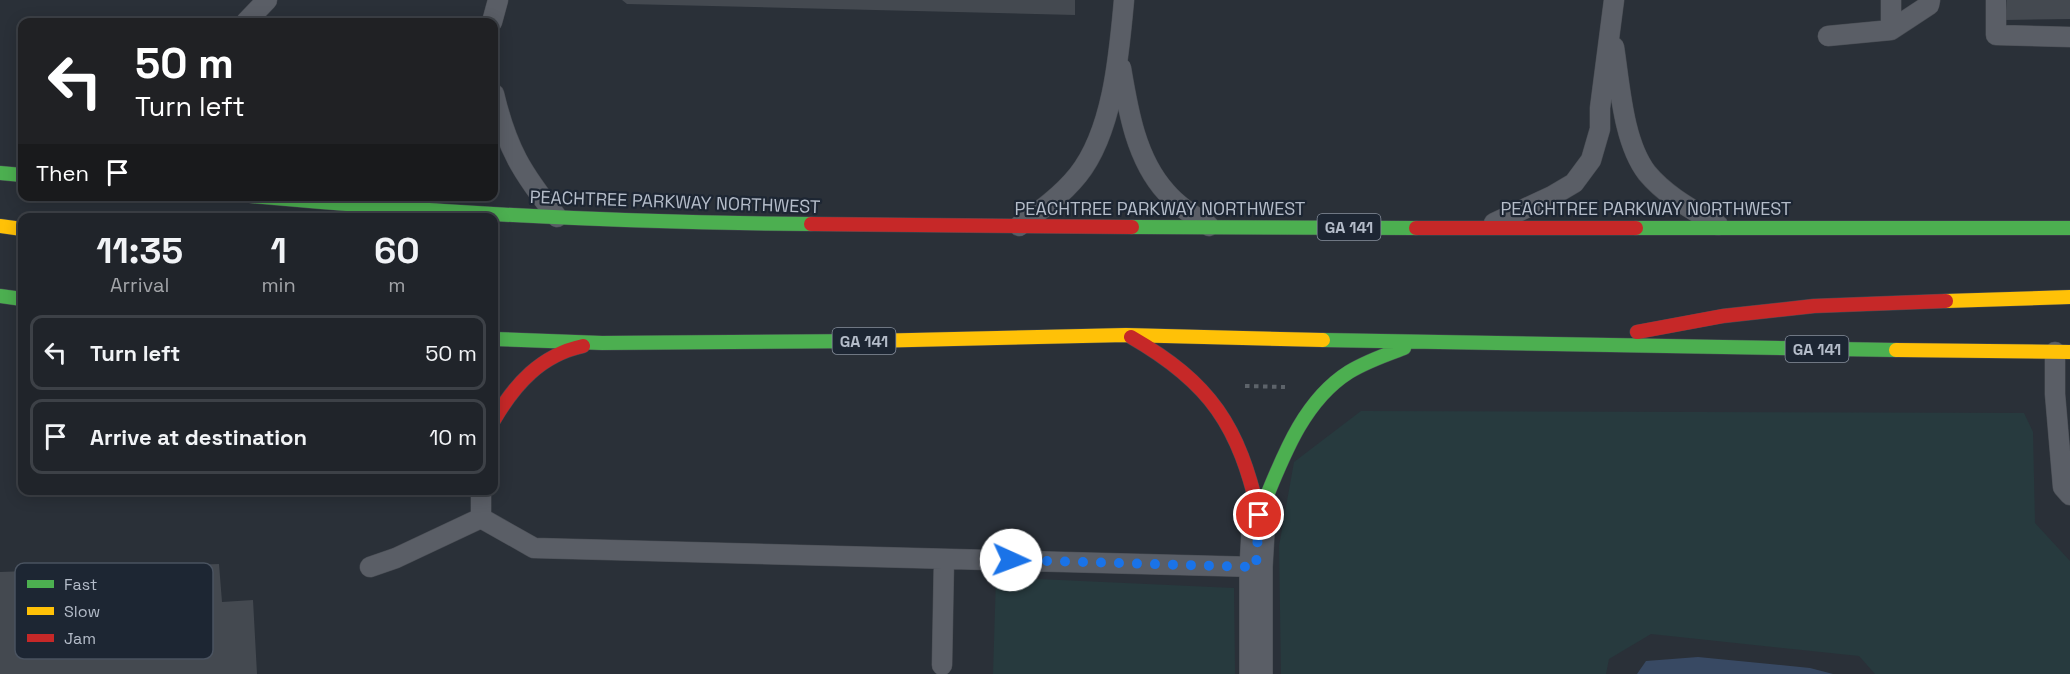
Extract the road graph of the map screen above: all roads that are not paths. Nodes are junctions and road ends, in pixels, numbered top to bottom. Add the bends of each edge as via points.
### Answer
1 (267, 0) edge
2 (498, 0) edge
3 (1124, 0) edge
4 (1891, 0) edge
5 (1930, 0) edge
6 (1996, 0) edge
7 (1620, 1) edge
8 (250, 18) edge
9 (493, 18) edge
10 (1611, 28) junction
11 (1891, 30) junction
12 (1828, 36) dead end
13 (2070, 37) edge
14 (1119, 59) junction
15 (498, 108) edge
16 (0, 172) edge
17 (18, 174) edge
18 (312, 201) edge
19 (395, 202) edge
20 (350, 205) junction
21 (2070, 209) edge
22 (317, 213) edge
23 (557, 217) junction
24 (0, 226) edge
25 (1017, 227) junction
26 (1486, 227) junction
27 (18, 228) edge
28 (1212, 228) junction
29 (1723, 228) junction
30 (2041, 228) junction
31 (2070, 228) edge
32 (0, 296) edge
33 (2070, 297) edge
34 (18, 298) edge
35 (0, 309) edge
36 (18, 309) edge
37 (1126, 335) junction
38 (498, 339) edge
39 (602, 343) junction
40 (1423, 343) junction
41 (1564, 345) junction
42 (2062, 352) edge
43 (498, 413) edge
44 (481, 495) edge
45 (2070, 495) edge
46 (1259, 515) junction
47 (481, 518) junction
48 (944, 559) junction
49 (370, 567) dead end
50 (1256, 567) junction
51 (942, 665) dead end
52 (1256, 674) edge

1 - 8 lane
2 - 9 lane
3 - 14 lane
4 - 11 lane
5 - 11 lane via 1929,5
6 - 13 lane via 1996,35
7 - 10 lane
10 - 26 lane via 1600,129 1591,160 1574,183
10 - 29 lane via 1632,145 1646,172 1667,193
11 - 12 lane
14 - 25 lane via 1107,111 1089,159 1061,192
14 - 28 lane via 1128,111 1148,167 1182,208
15 - 23 lane via 509,146 524,175
16 - 17 highway
18 - 20 highway, PEACHTREE PARKWAY NORTHWEST / GA 141
19 - 20 highway, PEACHTREE PARKWAY NORTHWEST / GA 141
19 - 23 highway, PEACHTREE PARKWAY NORTHWEST / GA 141
20 - 22 highway
21 - 30 lane
23 - 25 highway, PEACHTREE PARKWAY NORTHWEST / GA 141
24 - 27 highway
25 - 28 highway, PEACHTREE PARKWAY NORTHWEST / GA 141
26 - 28 highway, PEACHTREE PARKWAY NORTHWEST / GA 141
26 - 29 highway, PEACHTREE PARKWAY NORTHWEST / GA 141
29 - 30 highway, PEACHTREE PARKWAY NORTHWEST / GA 141
30 - 31 highway, PEACHTREE PARKWAY NORTHWEST / GA 141
32 - 34 highway
33 - 41 highway via 1814,306 1723,316
35 - 36 highway
37 - 39 highway, GA 141
37 - 40 highway, GA 141
37 - 46 highway via 1181,368 1221,411 1246,463
38 - 39 highway, GA 141
39 - 43 highway via 573,347 548,359 510,393
40 - 41 highway, GA 141
40 - 46 highway via 1383,354 1330,387 1302,420
41 - 42 highway, GA 141
42 - 45 lane via 2055,394 2063,487
44 - 47 lane
46 - 50 street
47 - 48 lane via 534,548
47 - 49 lane
48 - 50 lane
48 - 51 lane
50 - 52 street

